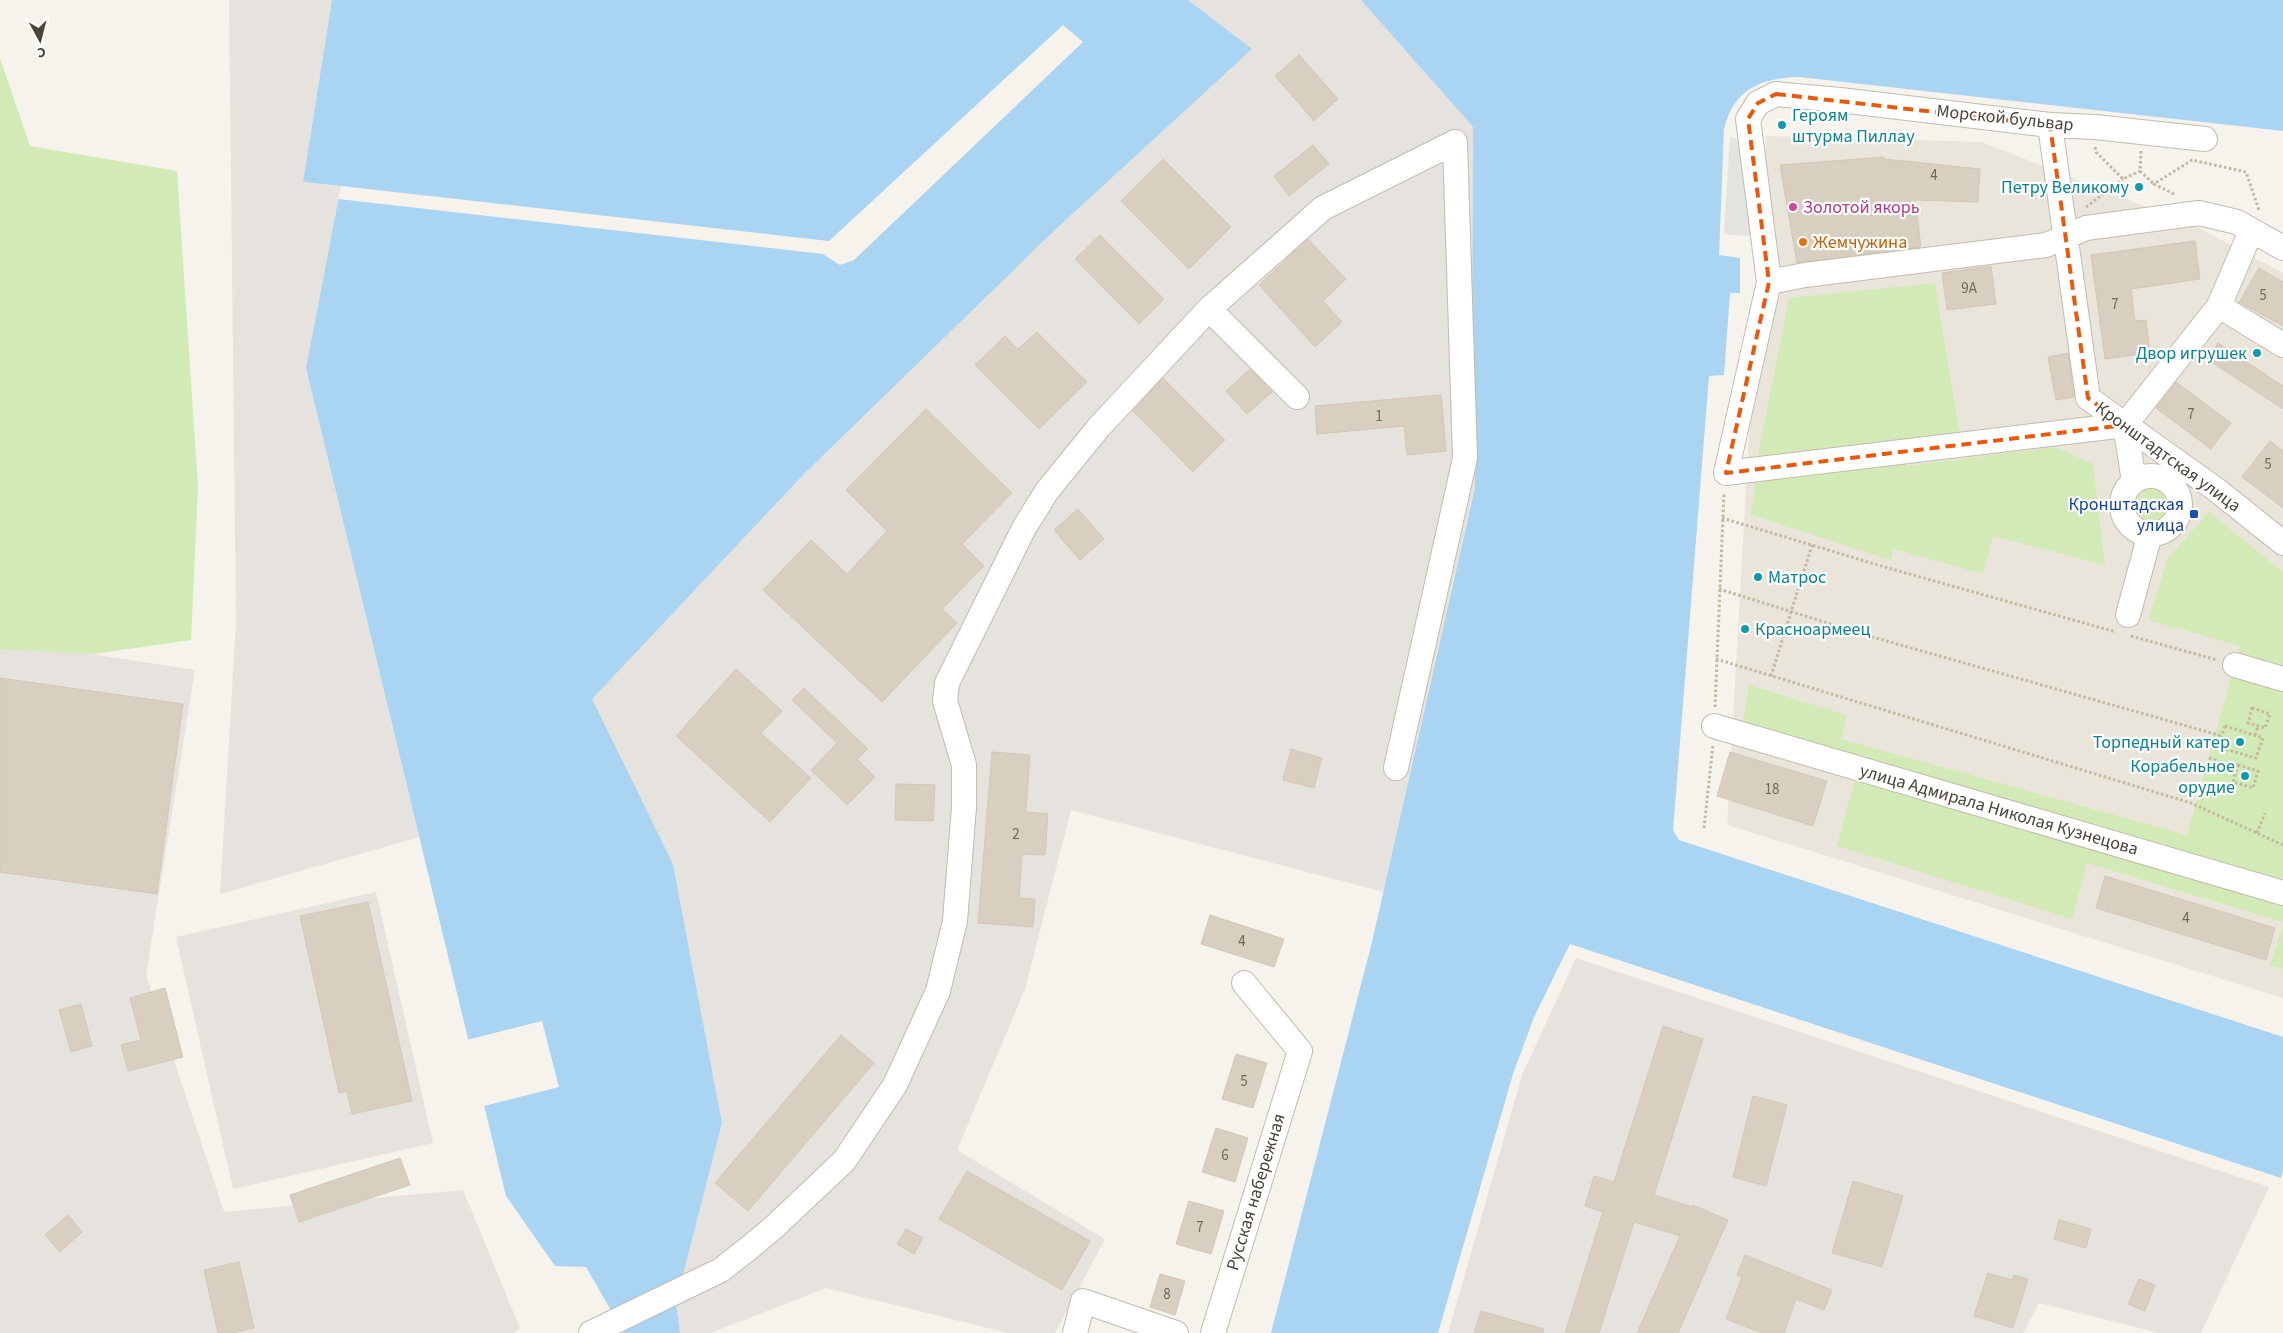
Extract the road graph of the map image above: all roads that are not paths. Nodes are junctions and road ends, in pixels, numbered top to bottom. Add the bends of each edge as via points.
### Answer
1 (2050, 125) junction
2 (2205, 139) dead end
3 (2256, 222) junction
4 (2066, 235) junction
5 (2283, 248) edge
6 (1769, 282) junction
7 (2219, 306) junction
8 (1209, 308) junction
9 (2283, 346) edge
10 (1297, 397) dead end
11 (2125, 425) junction
12 (2182, 479) junction
13 (2134, 481) junction
14 (2150, 534) junction
15 (2283, 543) edge
16 (2126, 628) road end
17 (2235, 665) road end
18 (2283, 679) edge
19 (1714, 726) road end
20 (1396, 768) dead end
21 (2283, 893) edge
22 (1244, 983) dead end
23 (591, 1333) edge
24 (1075, 1333) edge
25 (1176, 1333) edge
26 (1213, 1333) edge

1 - 2 street, Морской бульвар
1 - 4 street, Кронштадтская улица
1 - 6 street, Морской бульвар via 1776,94 1758,103 1748,119
3 - 4 street via 2237,222 2199,213 2086,228
3 - 5 street
3 - 7 street
4 - 6 street via 2046,245
4 - 11 street, Кронштадтская улица via 2088,398
6 - 11 street via 1726,473
7 - 9 street
7 - 11 street
8 - 10 street
8 - 20 street via 1323,208 1455,142 1465,458
8 - 23 street via 1099,427 1047,491 1024,528 947,683 945,702 964,765 955,921 938,992 895,1085 844,1161 755,1243 721,1270
11 - 12 street, Кронштадтская улица
11 - 13 street
12 - 13 street via 2169,481 2152,475
12 - 14 street via 2179,515 2168,529
12 - 15 street, Кронштадтская улица
13 - 14 street via 2123,495 2118,514 2133,528
14 - 16 street
17 - 18 street
19 - 21 street, улица Адмирала Николая Кузнецова
22 - 26 street, Русская набережная via 1300,1052
24 - 25 street via 1083,1301

